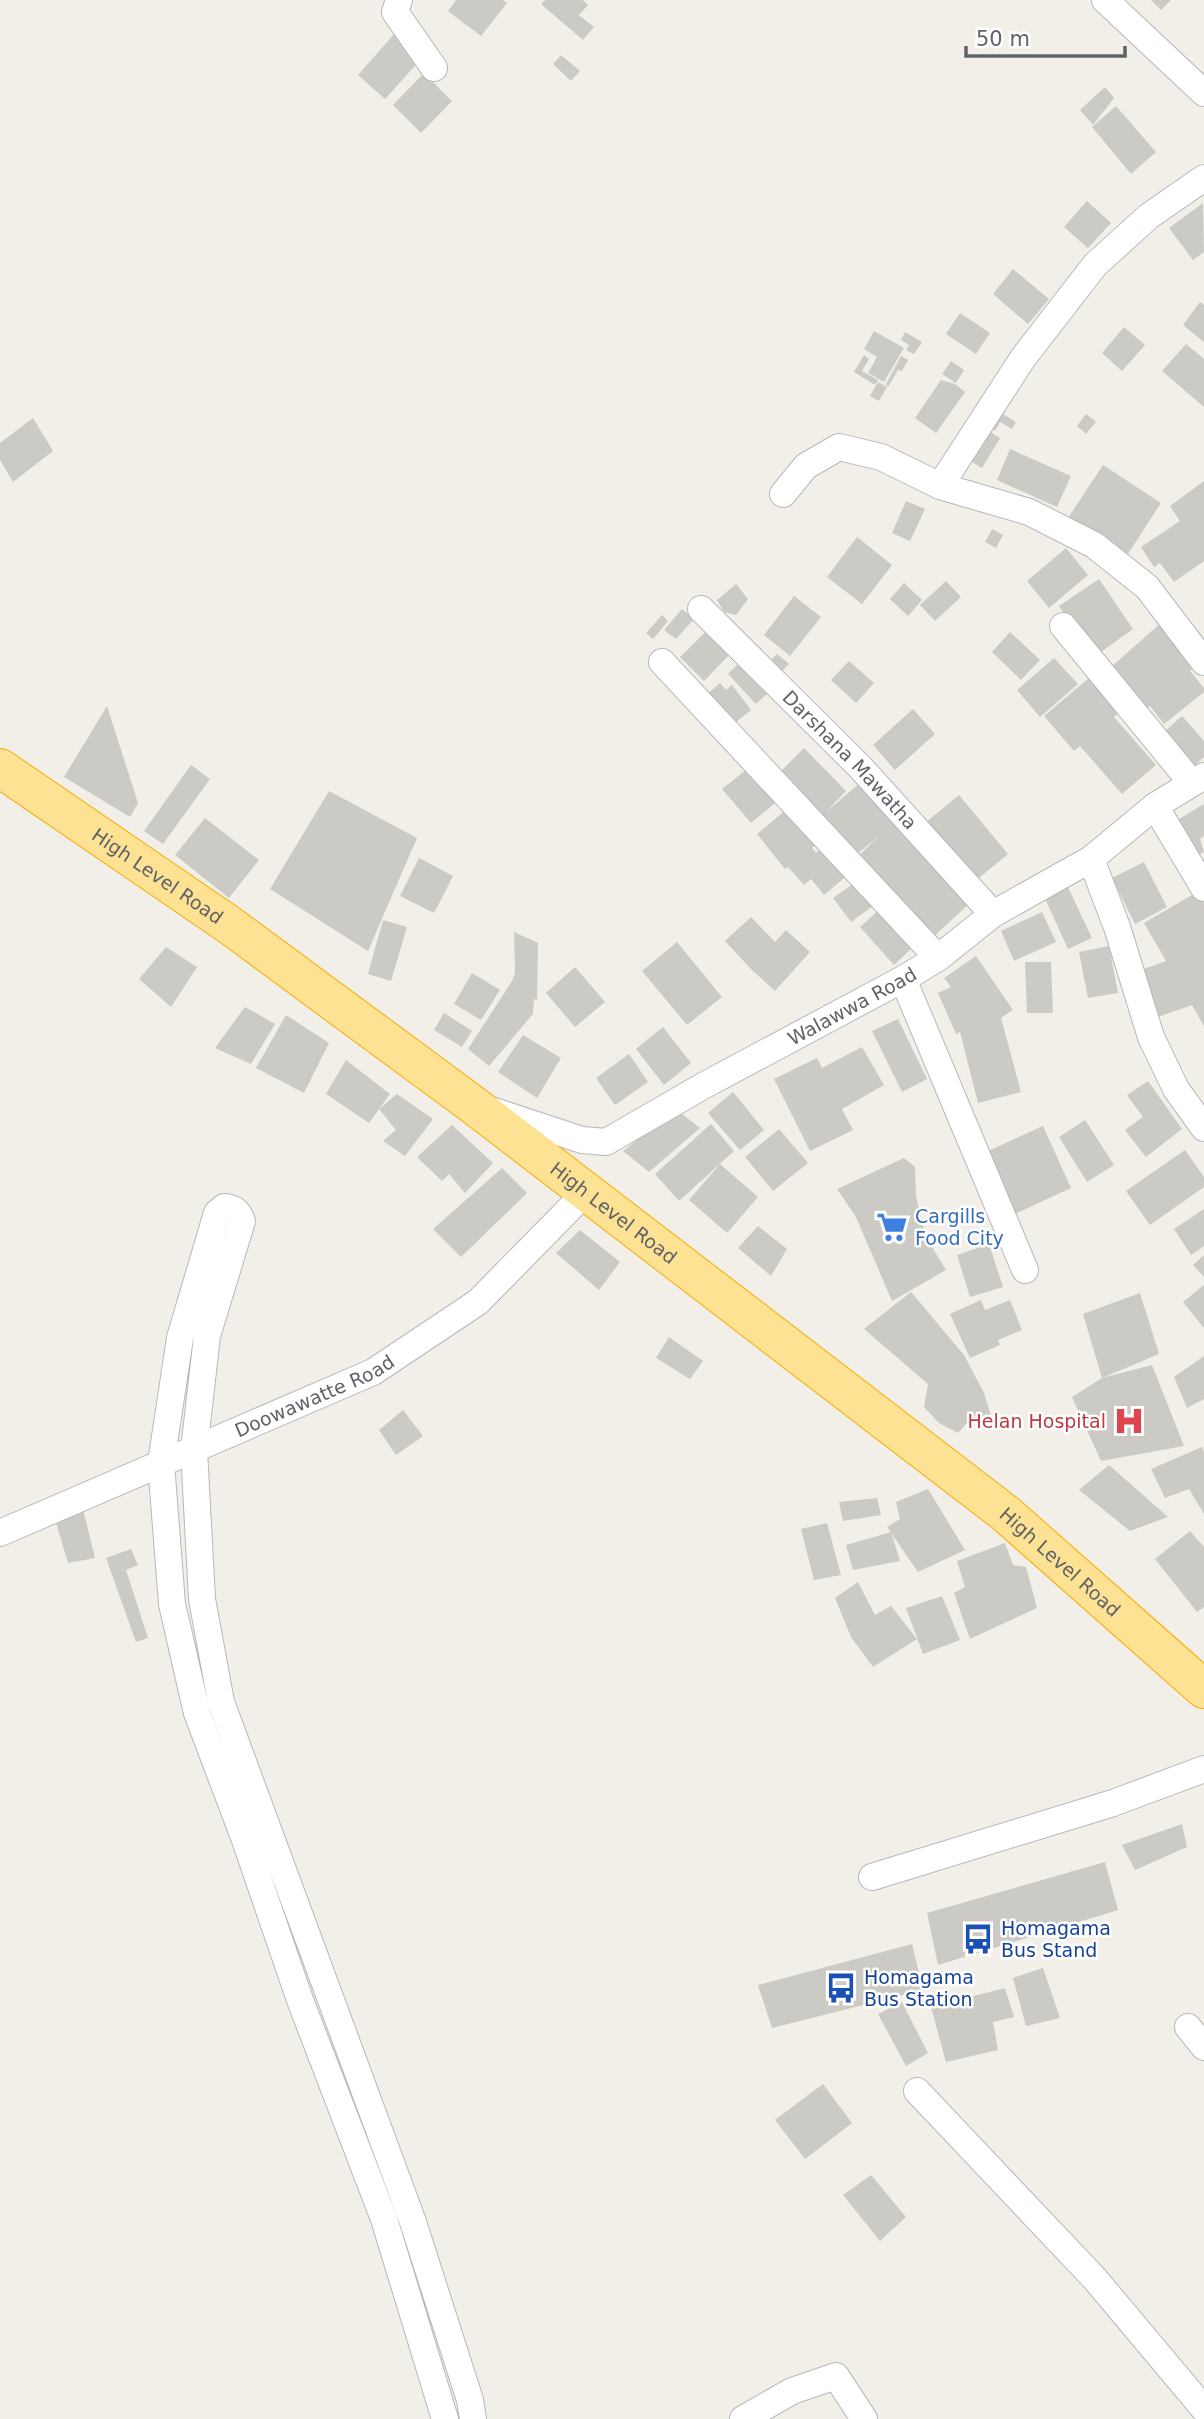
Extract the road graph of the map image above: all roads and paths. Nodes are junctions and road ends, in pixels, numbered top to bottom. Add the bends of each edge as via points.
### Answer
1 (398, 0) edge
2 (1105, 0) edge
3 (434, 68) dead end
4 (1204, 93) edge
5 (1204, 178) edge
6 (940, 486) junction
7 (783, 494) dead end
8 (701, 609) dead end
9 (1063, 626) dead end
10 (662, 662) dead end
11 (1204, 662) edge
12 (0, 768) edge
13 (1198, 779) edge
14 (1155, 806) junction
15 (1091, 859) junction
16 (1204, 888) edge
17 (993, 914) junction
18 (938, 958) junction
19 (903, 979) junction
20 (472, 1104) junction
21 (1204, 1128) edge
22 (585, 1193) junction
23 (1025, 1270) dead end
24 (194, 1450) junction
25 (162, 1463) junction
26 (0, 1533) edge
27 (1204, 1689) edge
28 (1204, 1769) edge
29 (872, 1877) dead end
30 (917, 2091) dead end
31 (1204, 2409) edge
32 (445, 2419) edge
33 (473, 2419) edge
34 (743, 2419) edge
35 (864, 2419) edge

1 - 3 street via 395,12
2 - 4 street
5 - 6 street via 1149,216 1095,265 1023,358
6 - 7 street via 881,457 839,447 806,466
6 - 11 street via 1029,512 1094,545 1147,587
8 - 17 street, Darshana Mawatha via 861,768
9 - 13 street
10 - 18 street
12 - 20 highway, High Level Road via 228,924
13 - 14 street, Walawwa Road
14 - 15 street, Walawwa Road
14 - 16 street
15 - 17 street, Walawwa Road
15 - 21 street via 1151,1037 1176,1089
17 - 18 street, Walawwa Road
18 - 19 street, Walawwa Road
19 - 20 street, Walawwa Road via 606,1142 582,1140
19 - 23 street
20 - 22 highway, High Level Road
22 - 24 street, Doowawatte Road via 478,1302 432,1335 373,1372
22 - 27 highway, High Level Road via 1005,1513
24 - 25 street, Doowawatte Road
24 - 25 street via 207,1336 242,1221 232,1208 217,1213 180,1338
24 - 33 street via 202,1599 221,1702 412,2222
25 - 26 street, Doowawatte Road
25 - 32 street via 172,1604 197,1713 384,2219
28 - 29 street via 1113,1803
30 - 31 street via 1095,2279
34 - 35 street via 792,2391 836,2376

